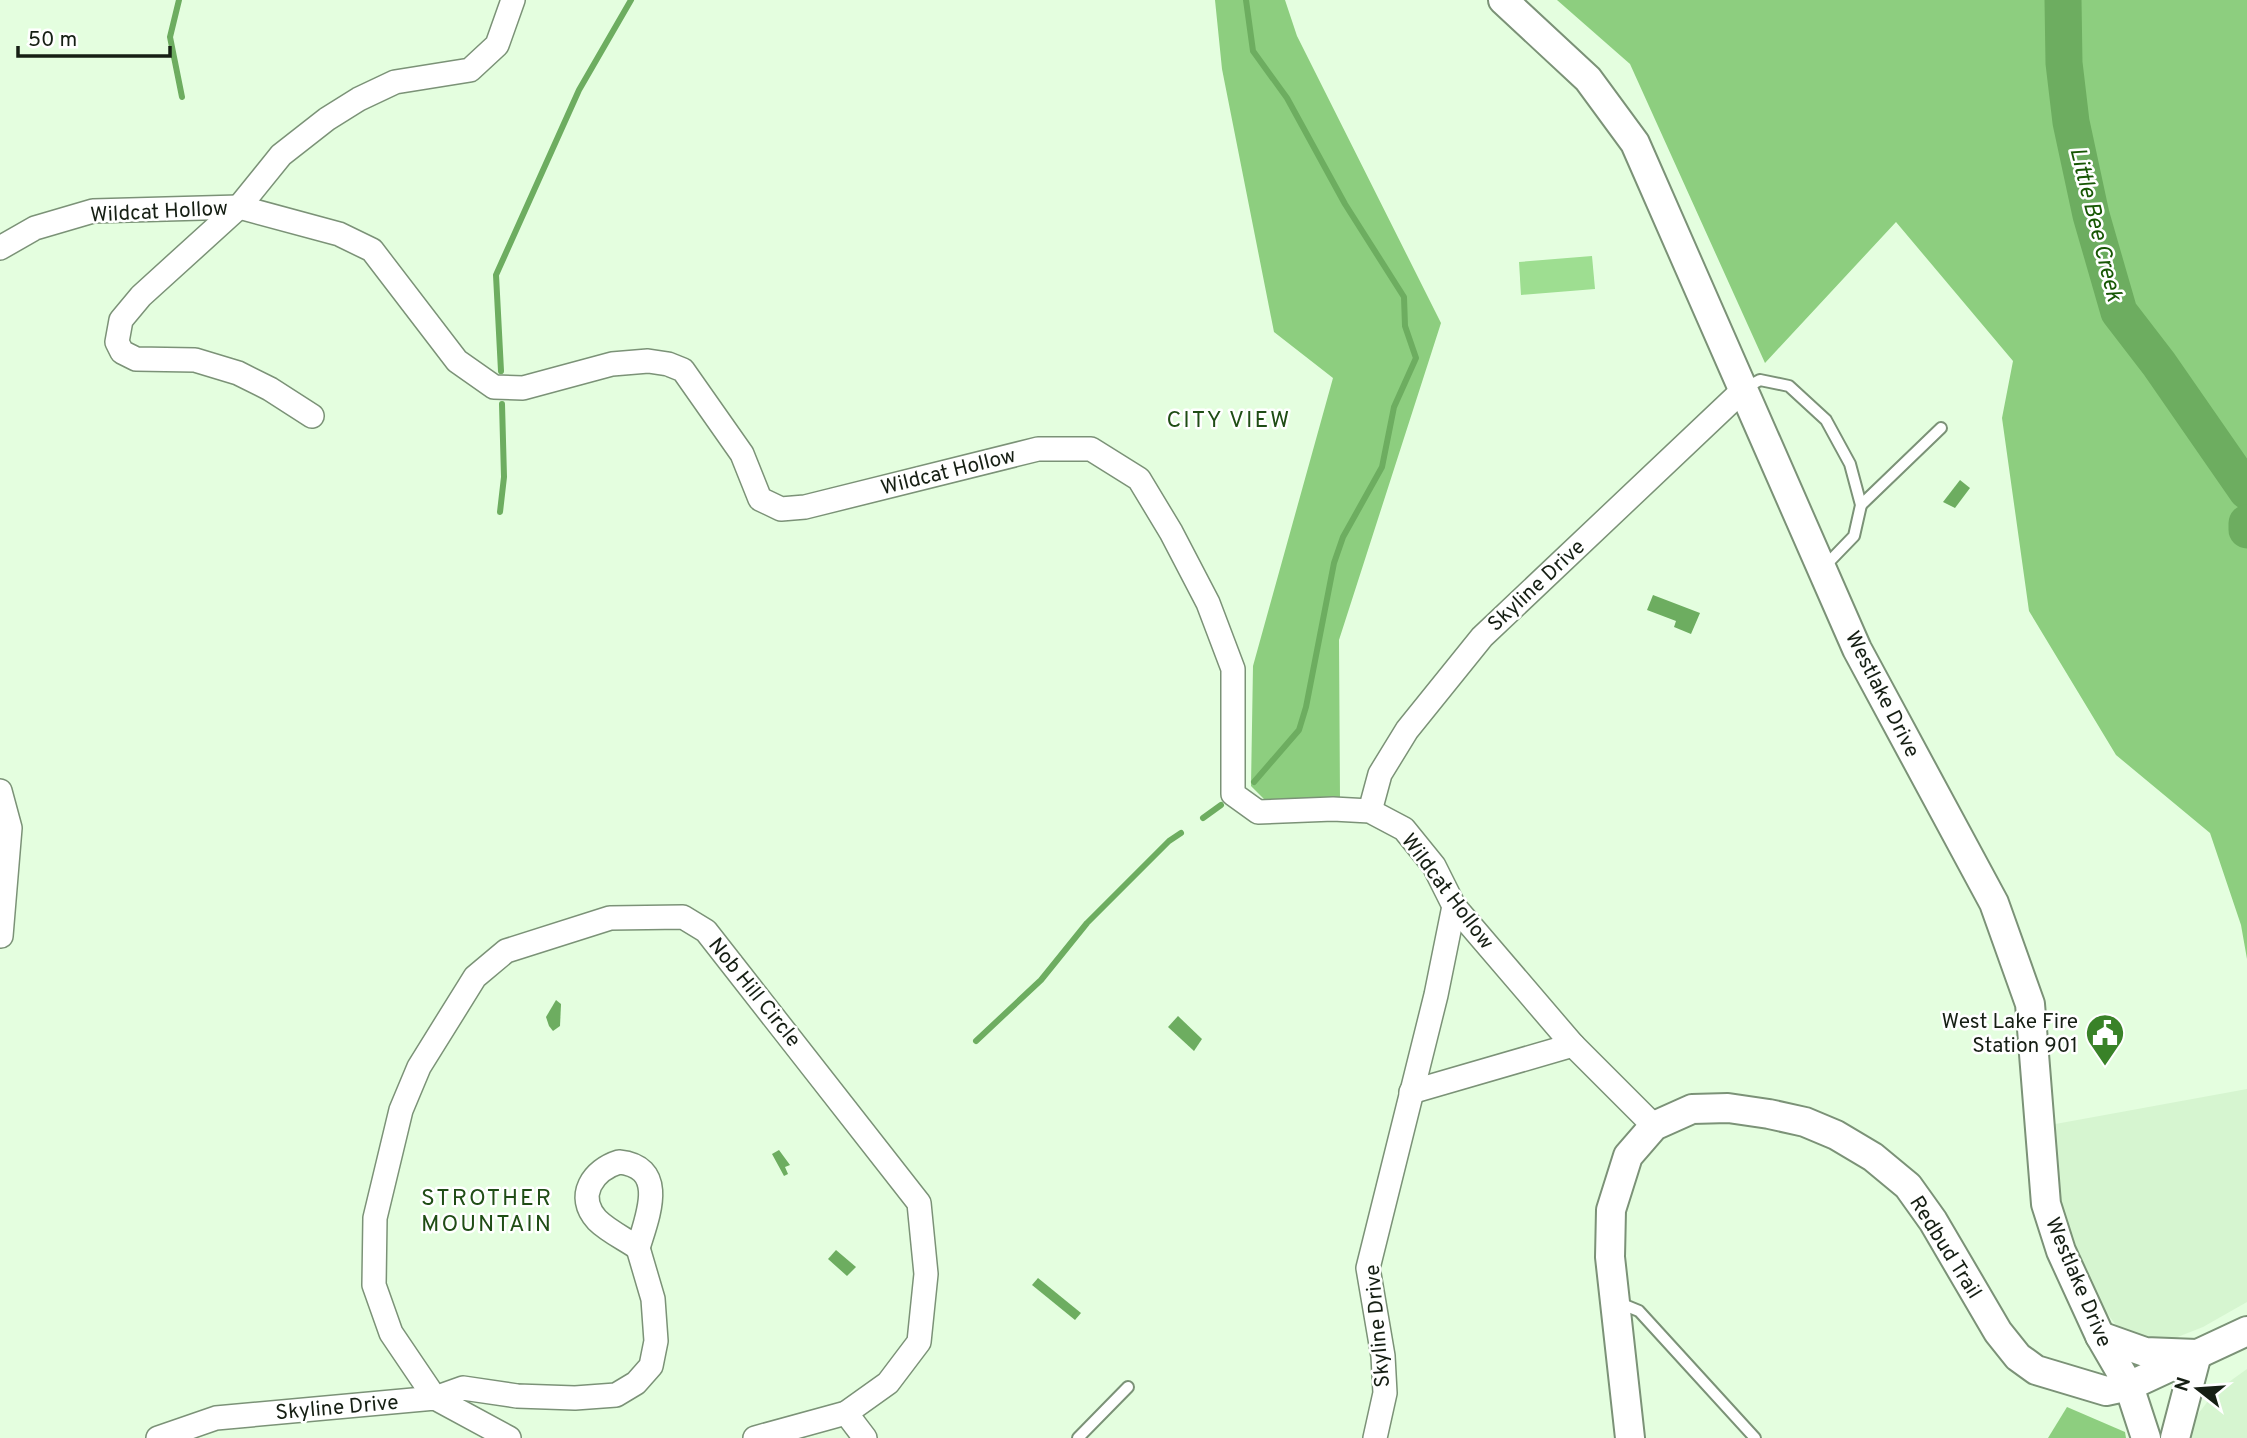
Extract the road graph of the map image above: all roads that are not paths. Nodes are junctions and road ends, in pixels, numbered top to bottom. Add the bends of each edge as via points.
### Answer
1 (513, 0) edge
2 (1503, 0) edge
3 (239, 206) junction
4 (0, 248) edge
5 (1743, 390) junction
6 (312, 415) dead end
7 (1941, 428) dead end
8 (1861, 505) junction
9 (1822, 569) junction
10 (0, 791) edge
11 (1370, 811) junction
12 (1454, 906) junction
13 (1, 936) edge
14 (1573, 1045) junction
15 (1411, 1091) junction
16 (1654, 1126) junction
17 (638, 1248) dead end
18 (1615, 1301) junction
19 (2246, 1332) edge
20 (2100, 1336) junction
21 (2197, 1354) junction
22 (2129, 1386) junction
23 (1128, 1387) dead end
24 (435, 1398) junction
25 (846, 1413) junction
26 (158, 1438) edge
27 (509, 1438) edge
28 (755, 1438) edge
29 (865, 1438) edge
30 (1078, 1438) edge
31 (1375, 1438) edge
32 (1630, 1438) edge
33 (1755, 1438) edge
34 (2146, 1438) edge
35 (2175, 1438) edge

1 - 3 street via 496,45 470,70 395,82 359,99 281,155
2 - 5 street, Westlake Drive via 1588,79 1634,143
3 - 4 street, Wildcat Hollow via 93,211 35,228
3 - 6 street via 141,296 121,320 117,342 122,352 136,359 195,360 239,373
3 - 11 street, Wildcat Hollow via 339,234 372,250 457,361 494,387 523,388 612,364 648,361 683,370 742,454 760,499 780,509 805,507 1038,449 1091,449 1139,479 1208,603 1233,669 1233,794 1258,812
5 - 8 lane via 1760,380 1789,386 1826,420 1850,464
5 - 9 street, Westlake Drive
5 - 11 street, Skyline Drive via 1482,637 1408,730 1380,774
7 - 8 lane
8 - 9 lane via 1854,536
9 - 20 street, Westlake Drive via 1857,649 1994,903 2030,1004 2046,1204 2061,1251
10 - 13 street via 10,828
11 - 12 street, Wildcat Hollow via 1404,829 1434,866
12 - 14 street, Wildcat Hollow
12 - 15 street, Skyline Drive
14 - 15 street
14 - 16 street, Wildcat Hollow
15 - 31 street, Skyline Drive via 1368,1268 1385,1393
16 - 18 street, Redbud Trail via 1628,1156 1611,1210
16 - 22 street, Redbud Trail via 1692,1109 1728,1108 1805,1122 1836,1135 1908,1185 2018,1357 2036,1370 2085,1386 2106,1391
17 - 24 street via 653,1299 656,1341 651,1366 636,1383 616,1395 517,1396 463,1388
18 - 32 street, Redbud Trail
18 - 33 lane via 1639,1311
19 - 21 street, Redbud Trail
20 - 21 street via 2145,1352
20 - 22 street, Westlake Drive
21 - 22 street, Redbud Trail
21 - 35 street
22 - 34 street, Westlake Drive
23 - 30 lane
24 - 25 street, Nob Hill Circle via 391,1333 374,1285 375,1219 401,1110 419,1067 475,977 506,951 610,918 683,917 706,931 919,1203 926,1274 919,1342 888,1382
24 - 26 street, Skyline Drive via 216,1418
24 - 27 street
25 - 28 street
25 - 29 street

